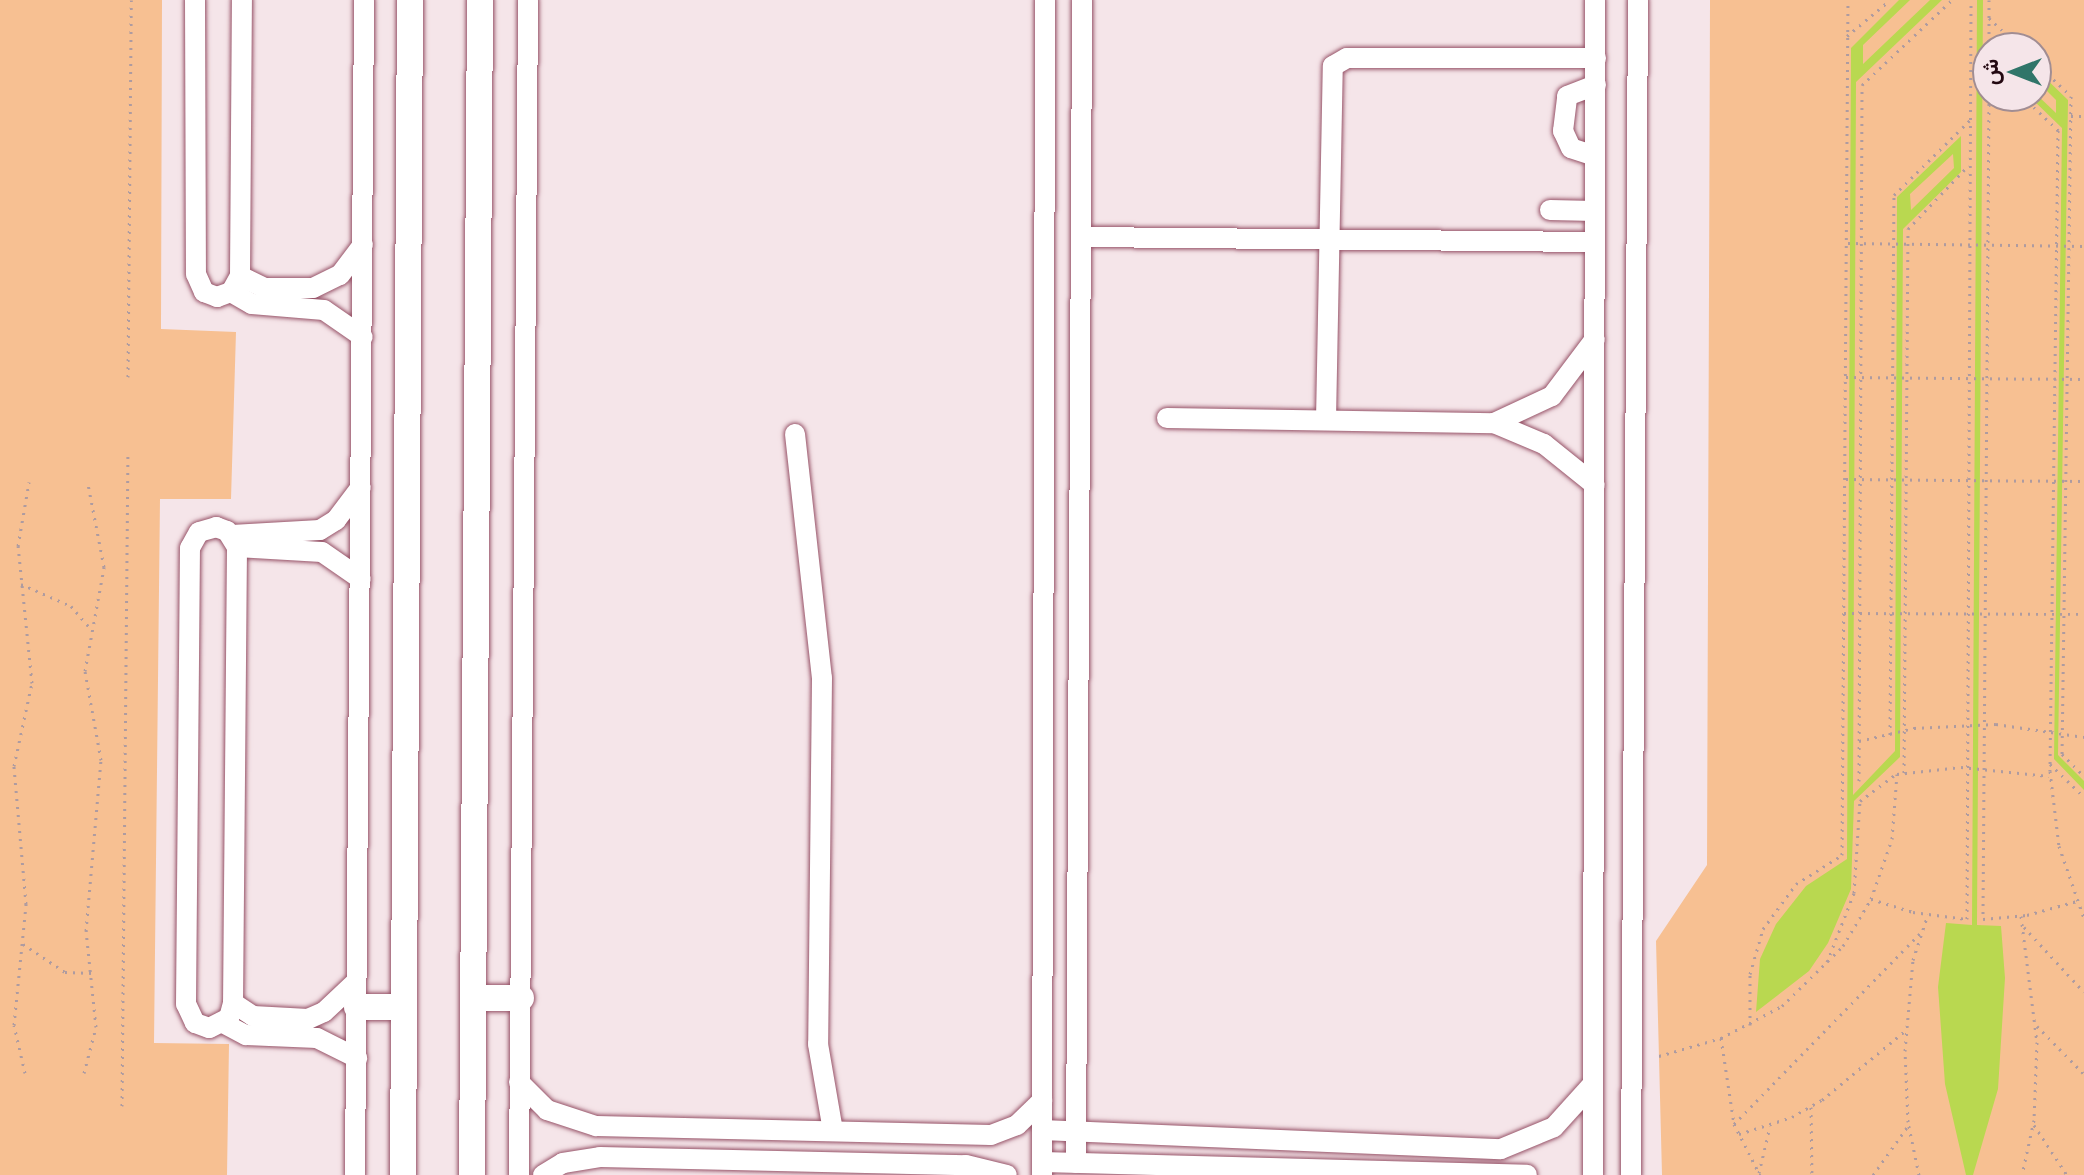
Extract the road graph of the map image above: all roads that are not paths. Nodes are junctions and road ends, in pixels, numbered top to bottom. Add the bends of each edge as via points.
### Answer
1 (195, 0) edge
2 (242, 0) edge
3 (364, 0) edge
4 (410, 0) edge
5 (480, 0) edge
6 (528, 0) edge
7 (1045, 0) edge
8 (1082, 0) edge
9 (1595, 0) edge
10 (1638, 0) edge
11 (1596, 58) junction
12 (1596, 85) junction
13 (1595, 156) junction
14 (1550, 210) dead end
15 (1595, 211) junction
16 (1082, 237) junction
17 (1328, 239) junction
18 (1595, 242) junction
19 (363, 245) junction
20 (235, 284) junction
21 (363, 337) junction
22 (1595, 339) junction
23 (1167, 418) dead end
24 (1326, 420) junction
25 (1494, 423) junction
26 (795, 434) dead end
27 (1595, 485) junction
28 (361, 487) junction
29 (234, 541) junction
30 (361, 579) junction
31 (356, 994) junction
32 (473, 998) junction
33 (521, 998) junction
34 (233, 1003) junction
35 (404, 1007) junction
36 (223, 1023) junction
37 (357, 1058) junction
38 (519, 1082) junction
39 (1592, 1085) junction
40 (1042, 1101) junction
41 (1042, 1130) junction
42 (833, 1131) junction
43 (1076, 1131) junction
44 (1076, 1163) junction
45 (1042, 1168) edge
46 (355, 1175) edge
47 (403, 1175) edge
48 (472, 1175) edge
49 (519, 1175) edge
50 (543, 1175) edge
51 (1007, 1175) edge
52 (1527, 1175) edge
53 (1593, 1175) edge
54 (1631, 1175) edge

1 - 20 street via 196,274 210,295
2 - 20 street
3 - 19 street
4 - 35 main road
5 - 32 main road
6 - 33 street
7 - 40 street
8 - 16 street
9 - 11 street
10 - 54 street
11 - 12 street
11 - 17 street via 1337,61 1330,71
12 - 13 street
12 - 13 street via 1567,96 1563,131 1571,148
13 - 15 street
14 - 15 street
15 - 18 street
16 - 17 street
16 - 43 street
17 - 18 street
17 - 24 street
18 - 22 street
19 - 20 street via 340,275 313,288
19 - 21 street
20 - 21 street via 252,304 324,310
21 - 28 street
22 - 25 street via 1571,378 1552,396
22 - 27 street
23 - 24 street
24 - 25 street
25 - 27 street via 1544,444
26 - 42 street via 822,678 818,1029
27 - 39 street
28 - 29 street via 336,520 320,530
28 - 30 street
29 - 30 street via 322,552
29 - 34 street
29 - 36 street via 216,527 204,529 190,548 186,1004 190,1018 201,1027
30 - 31 street
31 - 34 street via 308,1019 253,1016
31 - 35 main road
31 - 37 street
32 - 33 main road
32 - 48 main road
33 - 38 street
34 - 36 street
35 - 47 main road
36 - 37 street via 246,1035 317,1038
37 - 46 street
38 - 42 street via 547,1110 583,1125
38 - 49 street
39 - 43 street via 1554,1127 1501,1149
39 - 53 street
40 - 41 street
40 - 42 street via 1017,1125 991,1135
41 - 43 street
41 - 45 street
43 - 44 street
44 - 45 street
44 - 52 street
50 - 51 street via 563,1163 600,1157 966,1165

